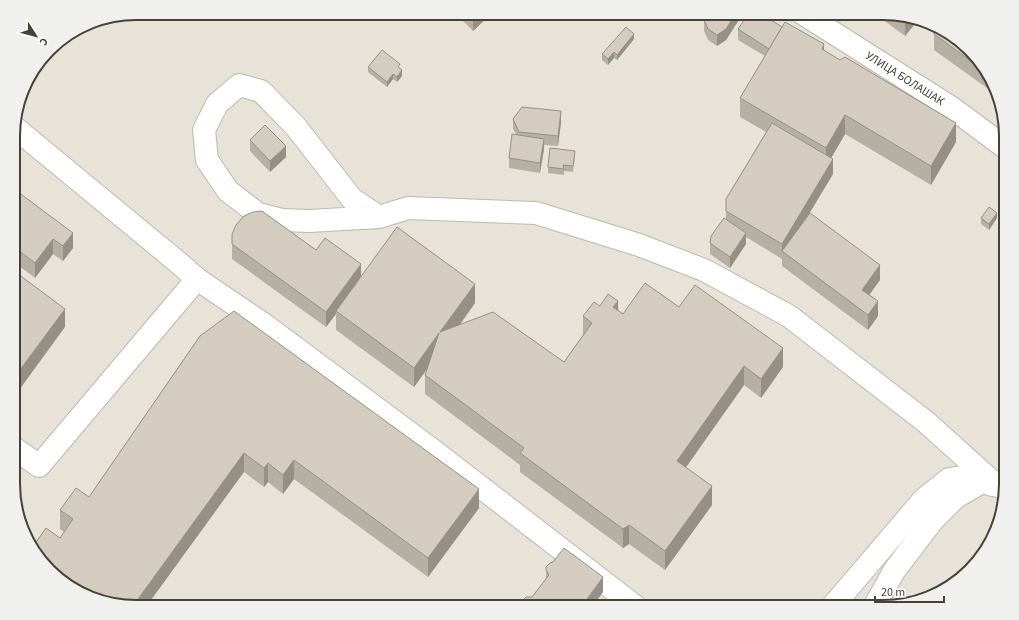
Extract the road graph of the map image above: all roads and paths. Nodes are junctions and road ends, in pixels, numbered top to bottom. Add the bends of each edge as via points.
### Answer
1 (813, 20) edge
2 (20, 132) edge
3 (999, 143) edge
4 (379, 216) junction
5 (197, 279) junction
6 (20, 452) edge
7 (995, 485) edge
8 (627, 600) edge
9 (838, 600) edge
10 (878, 600) edge

1 - 3 street, УЛИЦА БОЛАШАК via 952,108
2 - 5 street
4 - 4 street via 352,199 296,128 261,91 239,85 217,104 204,130 207,160 228,191 258,214 282,220 309,221
4 - 7 street via 408,208 536,213 639,245 704,270 789,316 926,422
5 - 6 street via 39,466
5 - 8 street via 265,325 434,451
7 - 9 street via 968,476 949,479 924,499
7 - 10 street via 956,497 932,521 894,571

